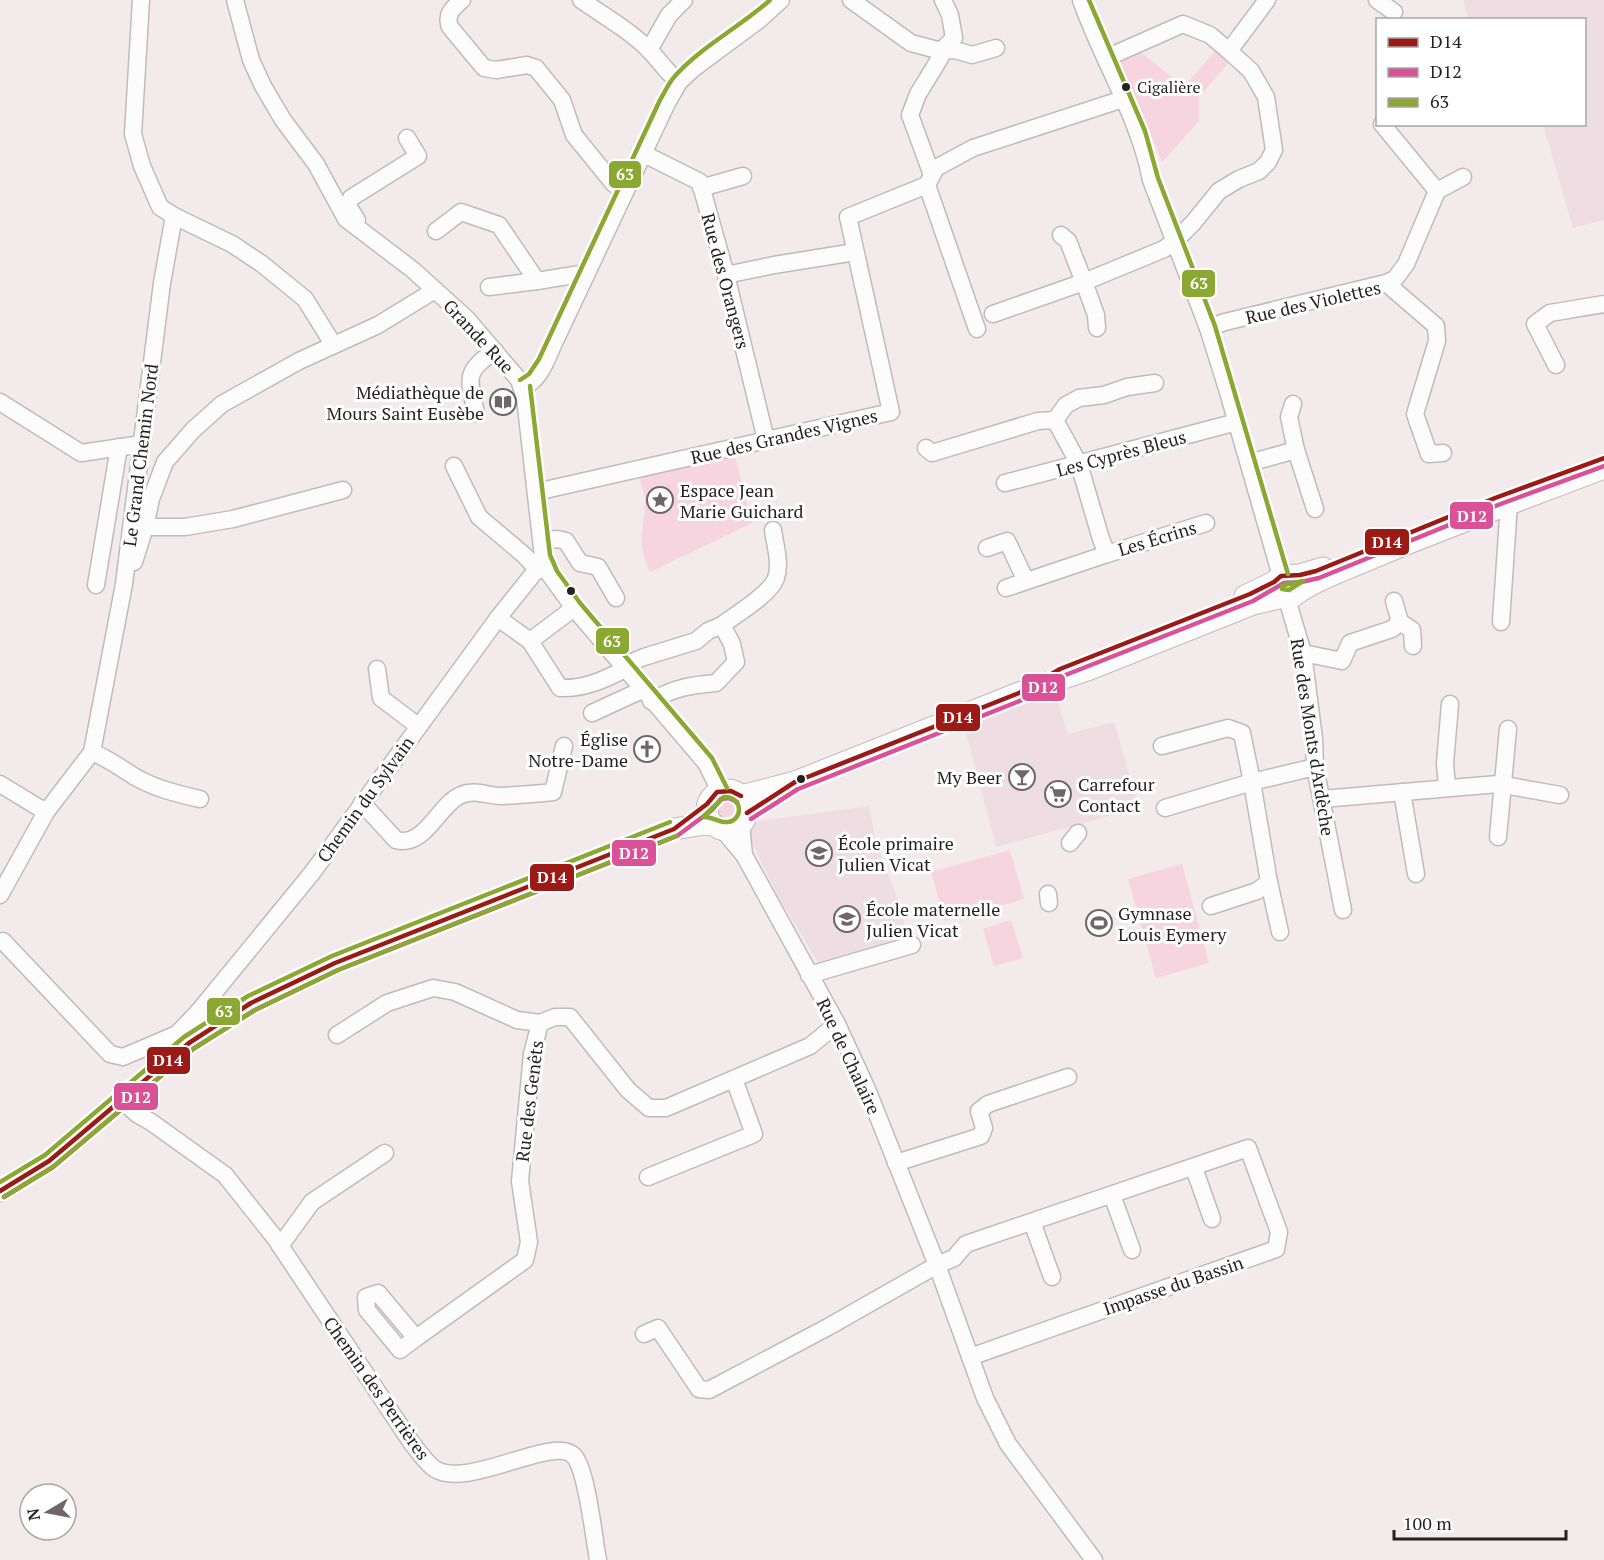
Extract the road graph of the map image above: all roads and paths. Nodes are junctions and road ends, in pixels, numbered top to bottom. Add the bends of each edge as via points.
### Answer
1 (141, 0) edge
2 (236, 0) edge
3 (462, 0) edge
4 (581, 0) edge
5 (684, 0) edge
6 (781, 0) edge
7 (851, 0) edge
8 (943, 0) edge
9 (1081, 0) edge
10 (1267, 0) edge
11 (1377, 0) edge
12 (1394, 12) dead end
13 (996, 48) dead end
14 (649, 50) junction
15 (941, 51) junction
16 (1229, 51) junction
17 (1106, 58) junction
18 (679, 82) junction
19 (1123, 99) junction
20 (1384, 126) edge
21 (407, 138) dead end
22 (644, 154) junction
23 (743, 176) dead end
24 (1463, 177) dead end
25 (929, 180) junction
26 (701, 188) junction
27 (1437, 191) junction
28 (626, 192) junction
29 (174, 216) junction
30 (436, 231) dead end
31 (363, 233) junction
32 (1061, 235) dead end
33 (1175, 241) junction
34 (855, 252) junction
35 (586, 275) junction
36 (726, 275) junction
37 (537, 281) junction
38 (1084, 282) junction
39 (1386, 283) junction
40 (489, 287) dead end
41 (435, 290) junction
42 (1604, 304) edge
43 (993, 314) dead end
44 (1097, 328) dead end
45 (1208, 328) junction
46 (977, 329) dead end
47 (333, 344) junction
48 (495, 351) junction
49 (1556, 365) dead end
50 (1155, 383) dead end
51 (523, 387) junction
52 (0, 402) edge
53 (1293, 404) dead end
54 (476, 413) dead end
55 (1055, 420) junction
56 (1237, 422) junction
57 (766, 440) junction
58 (142, 444) junction
59 (119, 447) junction
60 (926, 448) dead end
61 (1296, 450) junction
62 (1443, 453) dead end
63 (1604, 458) edge
64 (1249, 462) junction
65 (1079, 464) junction
66 (454, 466) dead end
67 (1604, 468) edge
68 (1005, 483) dead end
69 (343, 490) dead end
70 (536, 492) junction
71 (1509, 503) junction
72 (1315, 509) dead end
73 (1206, 523) dead end
74 (145, 527) junction
75 (772, 530) dead end
76 (542, 541) junction
77 (987, 548) dead end
78 (1107, 554) junction
79 (541, 568) junction
80 (125, 576) junction
81 (1026, 581) junction
82 (96, 585) dead end
83 (1006, 588) dead end
84 (1285, 588) junction
85 (616, 598) dead end
86 (1394, 601) dead end
87 (574, 608) junction
88 (498, 618) junction
89 (1400, 622) junction
90 (1501, 622) dead end
91 (722, 625) junction
92 (530, 641) junction
93 (1413, 646) dead end
94 (1303, 653) junction
95 (624, 668) junction
96 (377, 669) dead end
97 (647, 696) junction
98 (1450, 704) dead end
99 (592, 713) dead end
100 (418, 726) junction
101 (1508, 729) dead end
102 (564, 746) dead end
103 (1162, 746) dead end
104 (92, 752) junction
105 (1315, 767) junction
106 (1252, 782) junction
107 (0, 784) edge
108 (1504, 785) junction
109 (1447, 788) junction
110 (1402, 792) junction
111 (1560, 795) dead end
112 (714, 797) junction
113 (1322, 799) junction
114 (200, 800) dead end
115 (362, 803) junction
116 (1165, 808) dead end
117 (45, 812) junction
118 (733, 817) junction
119 (674, 829) junction
120 (1498, 837) dead end
121 (1416, 874) dead end
122 (1269, 882) junction
123 (0, 895) edge
124 (1211, 906) dead end
125 (1343, 910) dead end
126 (1280, 932) dead end
127 (3, 941) dead end
128 (912, 945) dead end
129 (809, 975) junction
130 (213, 991) junction
131 (199, 1011) junction
132 (226, 1012) junction
133 (540, 1023) junction
134 (837, 1024) junction
135 (337, 1035) dead end
136 (188, 1038) junction
137 (1068, 1077) dead end
138 (734, 1079) junction
139 (121, 1100) junction
140 (385, 1153) dead end
141 (896, 1163) junction
142 (1194, 1168) junction
143 (648, 1177) dead end
144 (0, 1191) edge
145 (1112, 1195) junction
146 (1212, 1219) dead end
147 (1032, 1222) junction
148 (280, 1246) junction
149 (1132, 1250) dead end
150 (937, 1265) junction
151 (1052, 1277) dead end
152 (644, 1334) dead end
153 (416, 1338) dead end
154 (970, 1357) junction
155 (598, 1560) edge
156 (1094, 1560) edge

1 - 29 street via 133,134 160,207
2 - 31 street, Grande Rue via 251,60 263,86 316,164 346,219
3 - 28 street via 451,10 448,21 484,68 536,68 562,100 574,135 613,183
4 - 14 street
5 - 14 street via 669,15
6 - 18 street
7 - 15 street via 911,43
8 - 15 street via 954,38
9 - 17 street, Rue des Monts d'Ardèche
10 - 16 street
11 - 12 street
13 - 15 street via 972,55
14 - 18 street
15 - 25 street via 910,115
16 - 17 street via 1210,35 1183,24
16 - 33 street via 1251,71 1266,97 1274,150 1259,171 1219,191
17 - 19 street, Rue des Monts d'Ardèche
18 - 22 street
19 - 25 street, Rue des Grandes Vignes via 973,148 936,168
19 - 33 street, Rue des Monts d'Ardèche
20 - 27 street
21 - 31 street via 418,156 349,201
22 - 26 street, Rue des Orangers via 700,182
22 - 28 street
23 - 26 street
24 - 27 street
25 - 34 street, Rue des Grandes Vignes via 848,217
25 - 46 street
26 - 36 street, Rue des Orangers
27 - 39 street via 1406,264 1395,279
28 - 35 street
29 - 47 street via 232,244 262,264 305,299
29 - 58 street, Le Grand Chemin Nord
30 - 37 street via 461,212 499,225
31 - 41 street, Grande Rue
32 - 38 street via 1068,241
33 - 38 street
33 - 45 street, Rue des Monts d'Ardèche
34 - 36 street
34 - 57 street, Rue des Grandes Vignes via 891,412
35 - 37 street
35 - 51 street via 537,376
36 - 57 street, Rue des Orangers
37 - 40 street
38 - 43 street
38 - 44 street
39 - 45 street, Rue des Violettes
39 - 62 street, Rue des Violettes via 1436,326 1437,341 1415,414 1429,454
41 - 47 street via 378,325
41 - 48 street, Grande Rue
42 - 49 street via 1550,312 1535,324
45 - 56 street, Rue des Monts d'Ardèche
47 - 74 street via 222,404 193,430 165,462
48 - 51 street, Grande Rue
48 - 54 street via 472,370
50 - 55 street via 1079,398 1066,405
51 - 70 street, Grande Rue
52 - 59 street via 81,453
53 - 61 street via 1289,417
55 - 60 street via 1038,421 932,453
55 - 65 street, Les Écrins
56 - 64 street, Rue des Monts d'Ardèche
56 - 65 street, Les Cyprès Bleus
57 - 70 street, Rue des Grandes Vignes
58 - 59 street
58 - 80 street, Le Grand Chemin Nord
59 - 82 street
61 - 64 street
61 - 72 street
63 - 84 main road via 1495,498 1316,571
64 - 84 street, Rue des Monts d'Ardèche
65 - 68 street, Les Cyprès Bleus
65 - 78 street, Les Écrins
66 - 79 street via 479,517
67 - 71 main road
69 - 74 street via 233,519 185,527
70 - 76 street, Grande Rue
71 - 84 main road via 1321,580
71 - 90 street
73 - 78 street, Les Écrins
74 - 80 street via 134,564
75 - 91 street via 778,565 776,580
76 - 79 street, Grande Rue
76 - 85 street via 566,541 580,563 598,567
77 - 81 street via 1007,541
78 - 81 street, Les Écrins
79 - 87 street, Grande Rue
79 - 88 street, Chemin du Sylvain
80 - 104 street, Le Grand Chemin Nord
81 - 83 street, Les Écrins
84 - 94 street, Rue des Monts d'Ardèche
84 - 118 main road via 1082,672 795,782
86 - 89 street
87 - 92 street
87 - 95 street, Grande Rue
88 - 92 street
88 - 100 street, Chemin du Sylvain
89 - 93 street via 1412,630
89 - 94 street via 1392,629 1350,643 1342,661
91 - 95 street via 696,641 644,657
91 - 97 street via 736,662 716,682
92 - 95 street via 560,688 594,684
94 - 105 street, Rue des Monts d'Ardèche
95 - 97 street, Grande Rue
96 - 100 street via 381,698
97 - 99 street
97 - 112 street, Grande Rue via 706,763
98 - 109 street
100 - 115 street, Chemin du Sylvain
101 - 108 street
102 - 115 street via 553,792 460,795 414,840 396,840
103 - 106 street via 1228,728 1242,733
104 - 114 street via 169,792
104 - 117 street, Le Grand Chemin Nord
105 - 106 street
105 - 113 street, Rue des Monts d'Ardèche
106 - 116 street
106 - 122 street
107 - 117 street
108 - 109 street
108 - 111 street
108 - 120 street
109 - 110 street
110 - 113 street
110 - 121 street
112 - 118 main road via 709,819
112 - 118 main road via 733,790
112 - 119 main road
113 - 125 street, Rue des Monts d'Ardèche
115 - 130 street, Chemin du Sylvain via 312,873
117 - 123 street, Le Grand Chemin Nord
118 - 119 main road
118 - 129 street, Rue de Chalaire via 744,855
119 - 132 main road via 335,963
122 - 124 street via 1257,891
122 - 126 street
127 - 136 street via 110,1054 123,1058
128 - 129 street
129 - 134 street, Rue de Chalaire
130 - 131 street, Chemin du Sylvain
130 - 132 street via 215,1000
131 - 132 street
131 - 136 street
132 - 136 main road
133 - 135 street via 517,1020 455,992 433,988 387,1003
133 - 138 street, Rue des Genêts via 570,1017 628,1090 649,1108 666,1108
133 - 153 street, Rue des Genêts via 532,1054 520,1180 529,1242 525,1260
134 - 138 street, Rue des Genêts via 810,1046
134 - 141 street, Rue de Chalaire
136 - 139 main road
137 - 141 street via 988,1104 979,1111 984,1128 981,1136
138 - 143 street via 754,1134
139 - 144 main road via 49,1161
139 - 148 street, Chemin des Perrières via 225,1175
140 - 148 street via 312,1202
141 - 150 street, Rue de Chalaire
142 - 145 street
142 - 146 street
142 - 154 street, Impasse du Bassin via 1248,1148 1279,1232 1276,1249
145 - 147 street
145 - 149 street
147 - 150 street via 966,1244 954,1257
147 - 151 street
148 - 155 street, Chemin des Perrières via 413,1445 436,1470 454,1474 473,1472 545,1452 566,1451 574,1456 582,1472
150 - 152 street via 709,1390 699,1389 658,1328
150 - 154 street, Rue de Chalaire
154 - 156 street, Rue de Chalaire via 1008,1444

